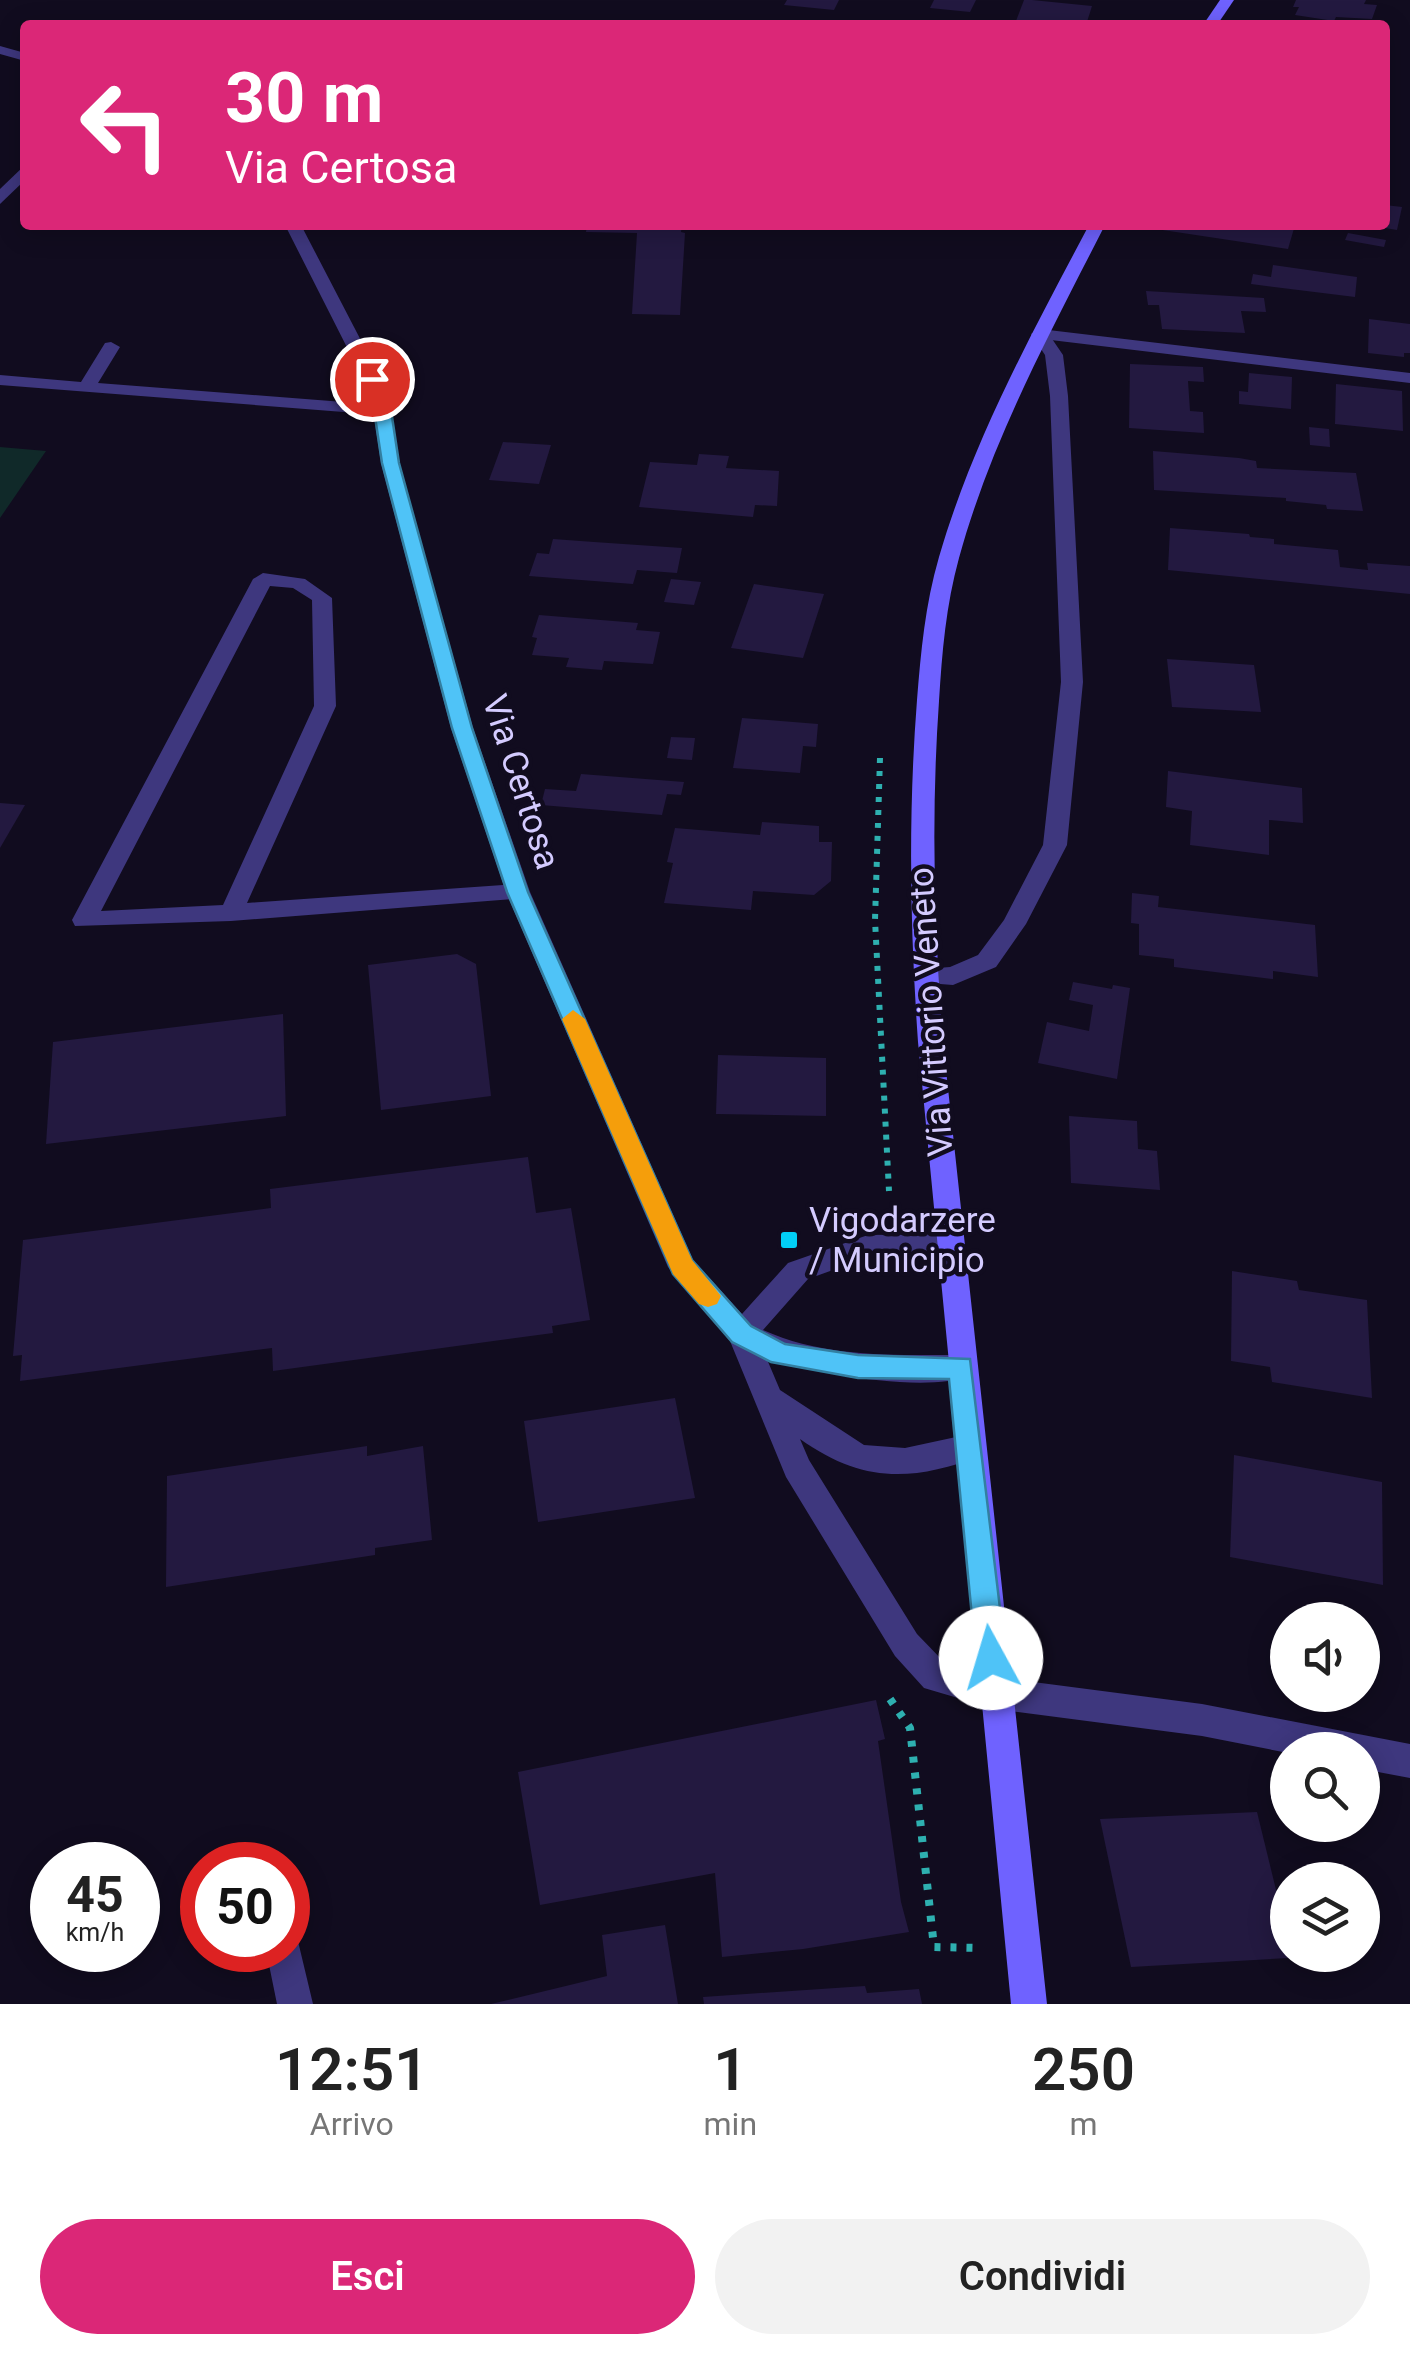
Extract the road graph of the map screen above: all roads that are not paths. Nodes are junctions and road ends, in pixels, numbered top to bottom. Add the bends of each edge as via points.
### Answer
1 (20, 176) edge
2 (0, 199) edge
3 (297, 230) edge
4 (1094, 230) edge
5 (1040, 334) junction
6 (111, 347) dead end
7 (1410, 378) edge
8 (0, 380) edge
9 (86, 388) junction
10 (382, 410) junction
11 (518, 892) junction
12 (232, 912) junction
13 (923, 976) junction
14 (950, 1245) junction
15 (742, 1334) junction
16 (961, 1367) junction
17 (770, 1399) junction
18 (970, 1448) junction
19 (995, 1694) junction
20 (1270, 1734) edge
21 (1380, 1756) edge
22 (1410, 1762) edge
23 (288, 1972) edge
24 (295, 2004) edge
25 (1029, 2004) edge

1 - 2 street
3 - 10 street, Via Certosa
4 - 5 main road, Via Vittorio Veneto
5 - 7 street
5 - 13 main road, Via Vittorio Veneto via 977,470 936,615 919,796
5 - 13 street via 1054,355 1059,396 1072,682 1055,845 987,961 952,976
6 - 9 street
8 - 9 street
9 - 10 street
10 - 11 street, Via Certosa via 390,463 462,728
11 - 12 street
11 - 15 street, Via Certosa via 682,1267
12 - 12 street via 325,706 322,598 298,583 264,579 84,920
13 - 14 main road, Via Vittorio Veneto
14 - 15 street via 868,1246 798,1271
14 - 16 main road, Via Vittorio Veneto
15 - 16 street, Via Certosa via 781,1354 858,1367
15 - 17 street, Via Certosa
16 - 18 main road, Via Vittorio Veneto
17 - 18 street via 850,1457 885,1465
17 - 19 street, Via Certosa via 797,1468 906,1645 936,1677
18 - 19 main road, Via Vittorio Veneto
19 - 20 street, Via Certosa
19 - 25 main road, Via Vittorio Veneto
21 - 22 street
23 - 24 street

